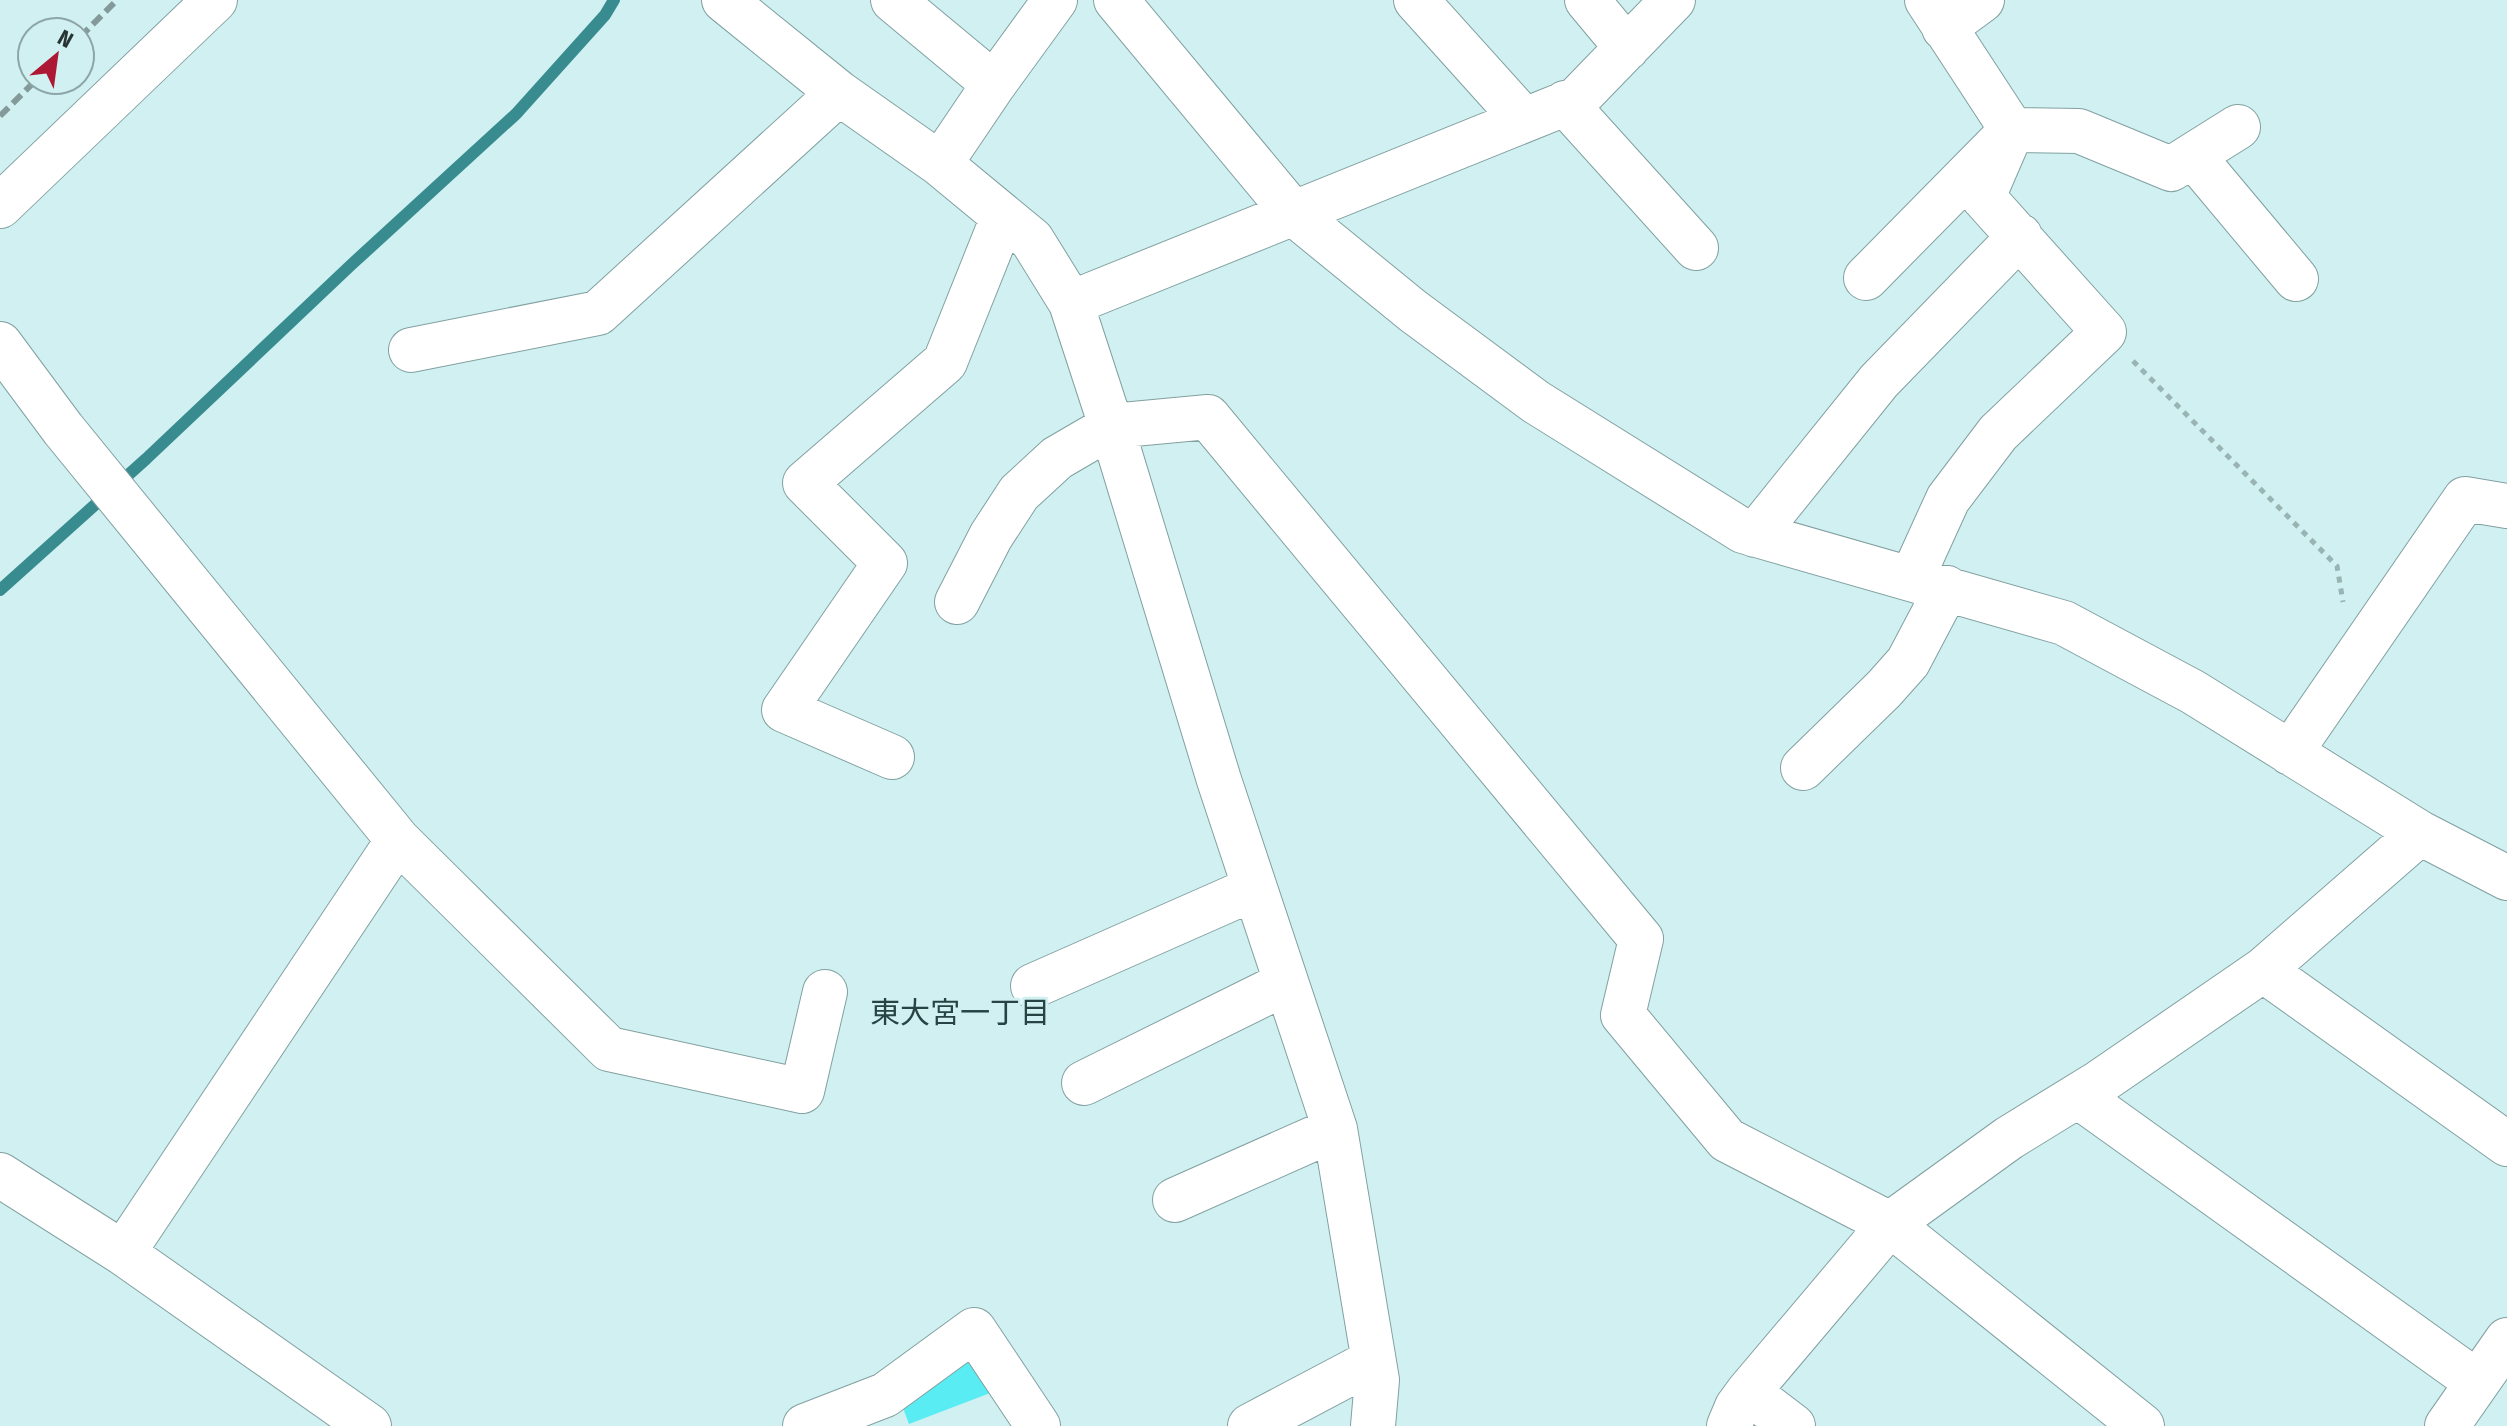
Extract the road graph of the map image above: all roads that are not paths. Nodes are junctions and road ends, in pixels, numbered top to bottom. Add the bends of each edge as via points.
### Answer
1 (215, 0) edge
2 (724, 0) edge
3 (893, 0) edge
4 (1055, 0) edge
5 (1116, 0) edge
6 (1416, 0) edge
7 (1587, 0) edge
8 (1673, 0) edge
9 (1982, 0) edge
10 (1936, 14) edge
11 (1627, 48) junction
12 (994, 84) junction
13 (839, 93) junction
14 (1565, 103) junction
15 (1524, 120) junction
16 (2238, 127) dead end
17 (2012, 130) junction
18 (2193, 156) junction
19 (940, 164) junction
20 (0, 206) edge
21 (1294, 214) junction
22 (1003, 217) junction
23 (2020, 236) junction
24 (1696, 248) dead end
25 (1866, 278) dead end
26 (2296, 279) dead end
27 (1071, 303) junction
28 (0, 344) edge
29 (411, 350) dead end
30 (1112, 426) junction
31 (2507, 506) edge
32 (1755, 535) junction
33 (1929, 583) junction
34 (957, 602) dead end
35 (2290, 753) junction
36 (892, 757) dead end
37 (1803, 768) dead end
38 (2420, 833) junction
39 (398, 840) junction
40 (2506, 874) edge
41 (1255, 888) junction
42 (2263, 970) junction
43 (1286, 983) junction
44 (1033, 986) dead end
45 (825, 992) dead end
46 (1084, 1083) dead end
47 (2078, 1096) junction
48 (1335, 1129) junction
49 (2507, 1144) edge
50 (0, 1175) edge
51 (1175, 1200) dead end
52 (1890, 1224) junction
53 (123, 1253) junction
54 (2507, 1340) edge
55 (1373, 1361) junction
56 (2477, 1382) junction
57 (1739, 1409) edge
58 (890, 1411) edge
59 (369, 1426) edge
60 (805, 1426) edge
61 (1038, 1426) edge
62 (1250, 1426) edge
63 (1373, 1426) edge
64 (1793, 1426) edge
65 (2142, 1426) edge
66 (2447, 1426) edge

1 - 20 street
2 - 13 street
3 - 12 street
4 - 12 street
5 - 21 street
6 - 15 street
7 - 11 street
8 - 11 street
9 - 10 street
10 - 17 street
11 - 14 street via 1577,99
12 - 19 street
13 - 19 street
13 - 29 street via 598,313
14 - 15 street
14 - 24 street
15 - 21 street
16 - 18 street
17 - 18 street via 2079,131 2171,169
17 - 23 street via 1983,197
17 - 25 street
18 - 26 street
19 - 22 street
21 - 27 street
21 - 32 street via 1536,402
22 - 27 street via 1032,240
22 - 36 street via 945,362 805,483 885,563 784,710
23 - 32 street via 1879,381
23 - 33 street via 2104,332 1998,433 1948,499
27 - 30 street
28 - 39 street via 63,429
30 - 34 street via 1057,458 1019,493
30 - 41 street
30 - 52 street via 1208,417 1641,939 1623,1015 1727,1140
31 - 35 street via 2465,499
32 - 33 street
33 - 35 street via 2064,623 2193,692
33 - 37 street via 1908,662
35 - 38 street
38 - 40 street
38 - 42 street
39 - 45 street via 609,1049 802,1091
39 - 53 street
41 - 43 street
41 - 44 street
42 - 47 street
42 - 49 street
43 - 46 street
43 - 48 street
47 - 52 street via 2009,1138
47 - 56 street
48 - 51 street
48 - 55 street
50 - 53 street
52 - 57 street
52 - 65 street
53 - 59 street
54 - 56 street
55 - 62 street
55 - 63 street
56 - 66 street
57 - 64 street
58 - 60 street
58 - 61 street via 974,1330

